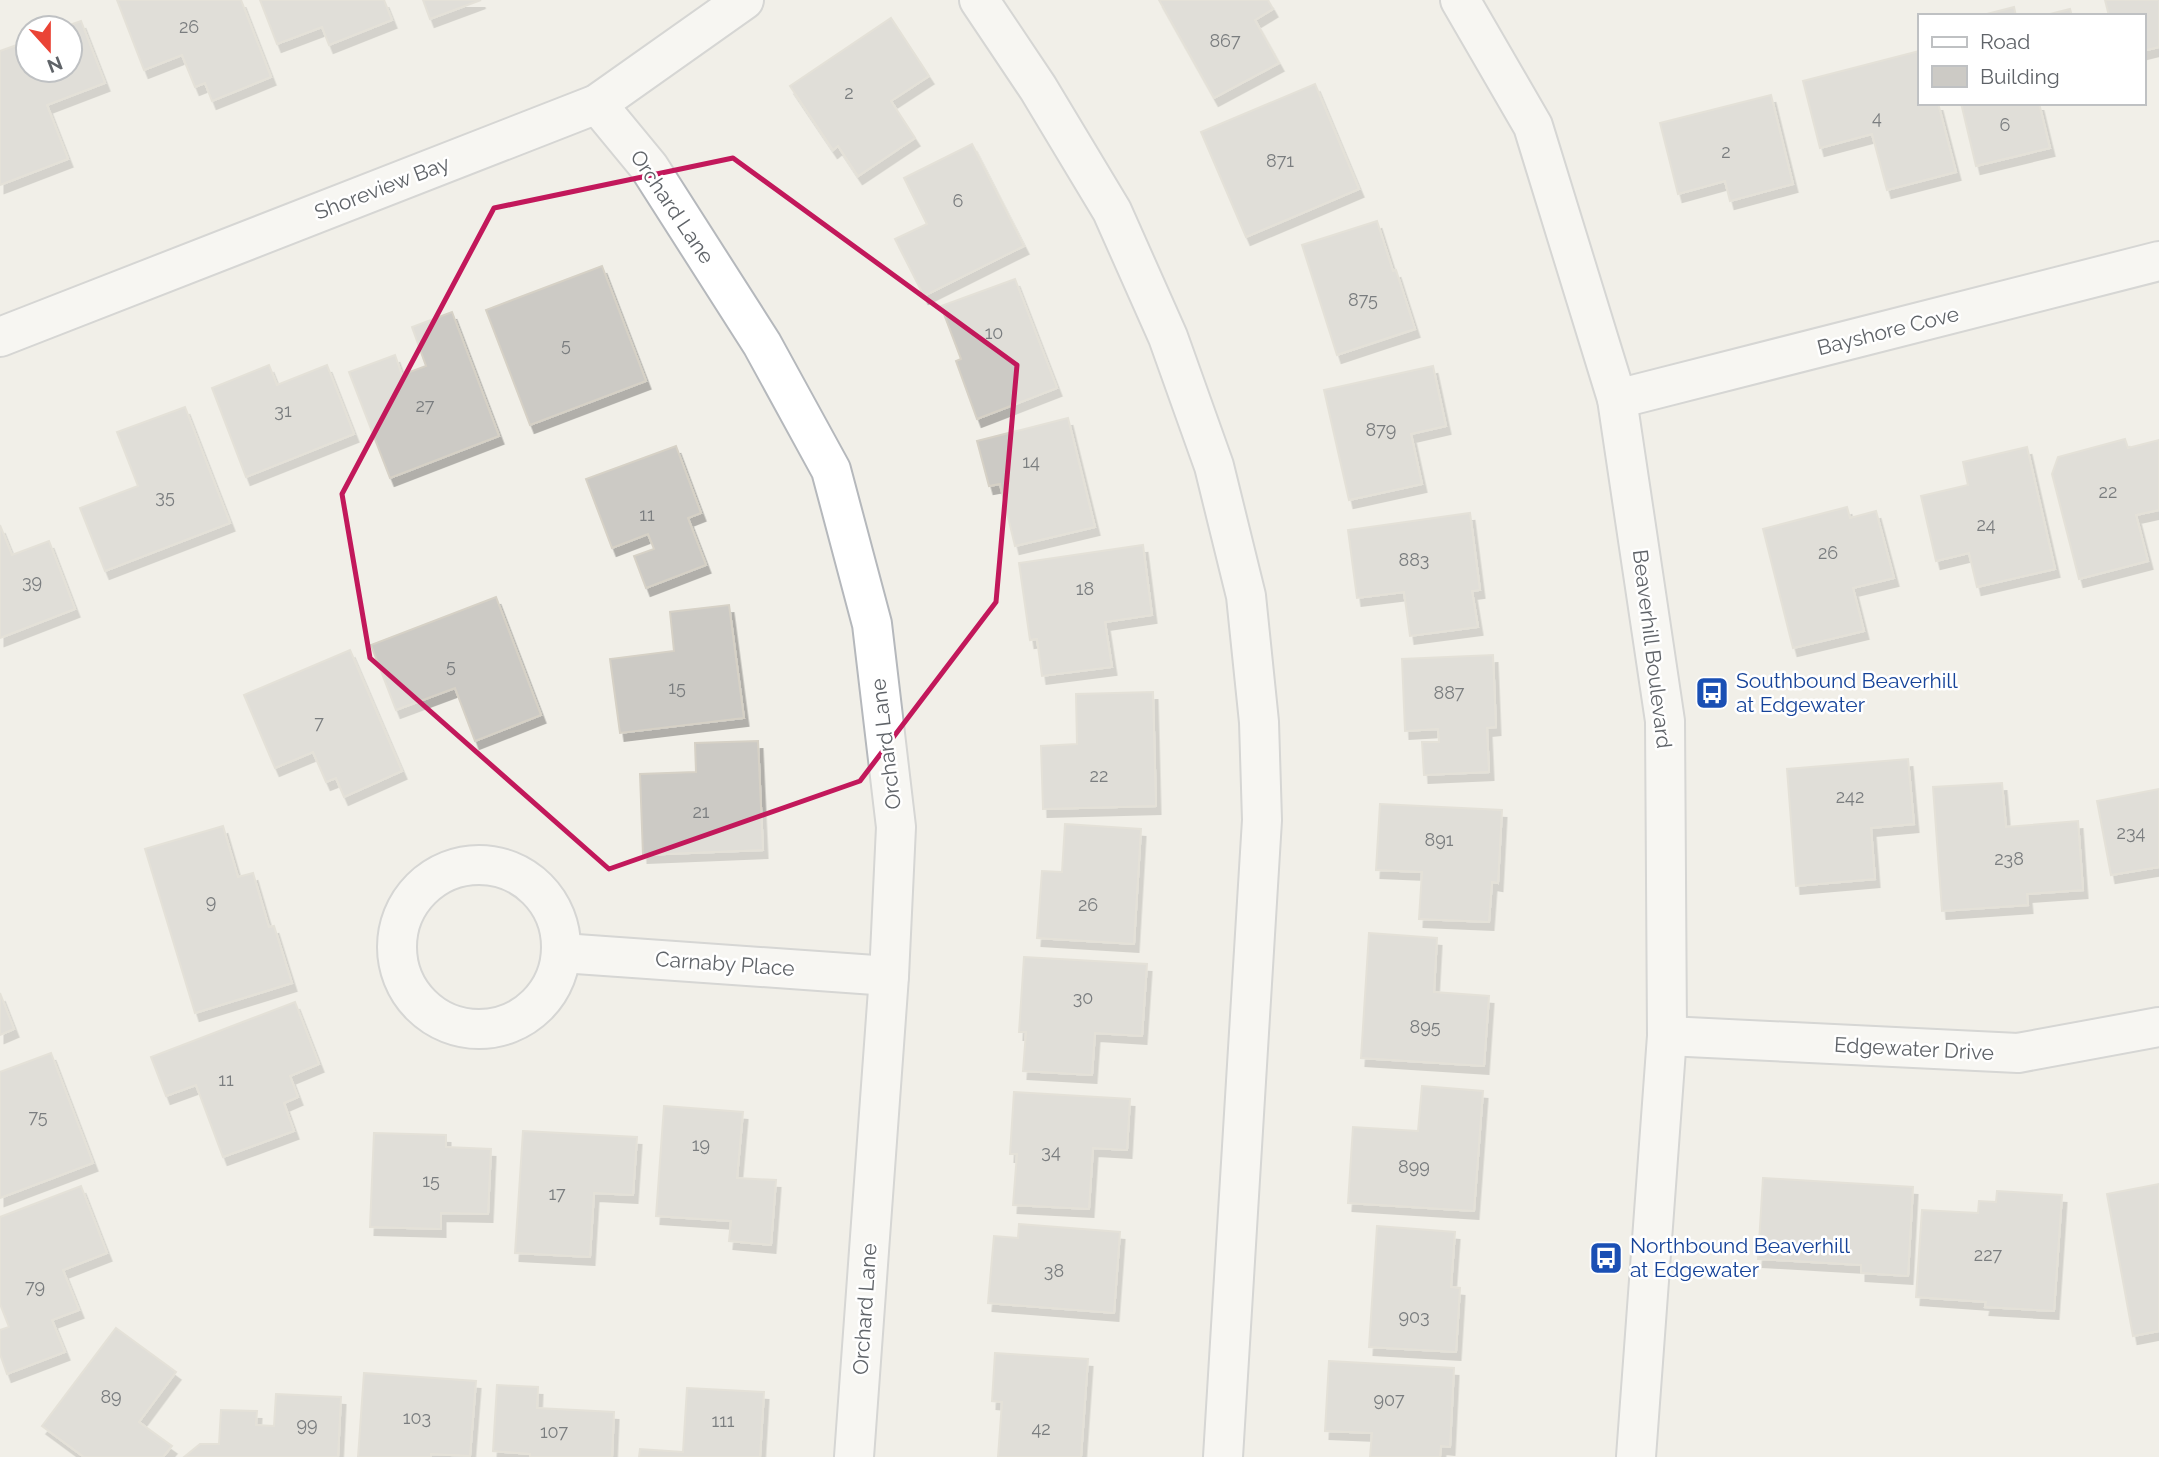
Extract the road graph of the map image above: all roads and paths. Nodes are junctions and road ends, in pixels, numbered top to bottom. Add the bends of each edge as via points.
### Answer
1 (744, 0) edge
2 (979, 0) edge
3 (1460, 0) edge
4 (597, 104) junction
5 (2159, 261) edge
6 (0, 337) edge
7 (1617, 399) junction
8 (562, 953) junction
9 (889, 976) junction
10 (2159, 1027) edge
11 (1667, 1036) junction
12 (854, 1457) edge
13 (1223, 1457) edge
14 (1636, 1457) edge

1 - 4 street, Shoreview Bay
2 - 13 street via 1112,211 1168,337 1214,466 1246,596 1259,722 1262,820
3 - 7 street, Beaverhill Boulevard via 1533,126
4 - 6 street, Shoreview Bay
4 - 9 street, Orchard Lane via 649,167 762,344 831,470 872,624 896,827
5 - 7 street, Bayshore Cove
7 - 11 street, Beaverhill Boulevard via 1665,721
8 - 8 street via 559,925 548,900 529,881 504,868 477,864 450,870 426,884 408,904 398,930 397,956 405,982 420,1004 442,1020 467,1028 495,1028 520,1018 541,1002 555,979
8 - 9 street, Carnaby Place
9 - 12 street, Orchard Lane
10 - 11 street, Edgewater Drive via 2018,1053
11 - 14 street, Beaverhill Boulevard

